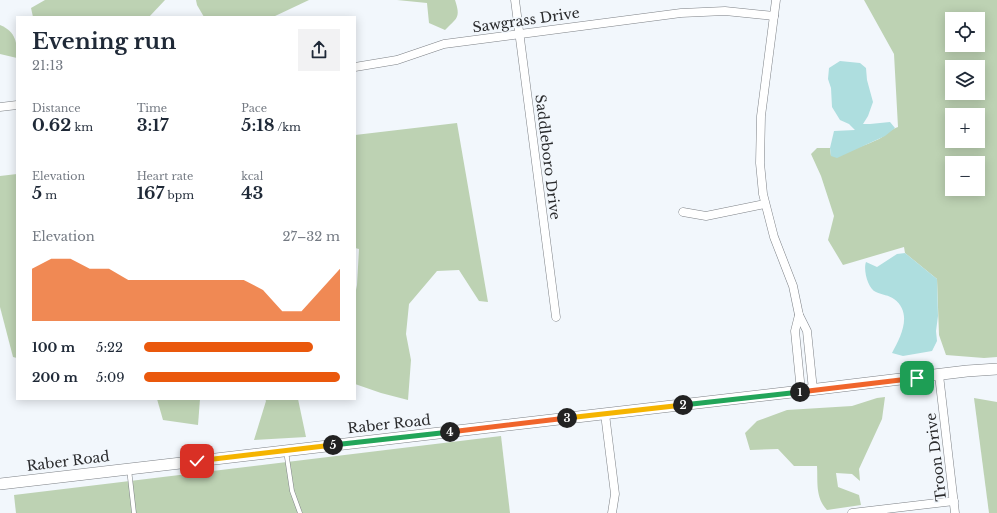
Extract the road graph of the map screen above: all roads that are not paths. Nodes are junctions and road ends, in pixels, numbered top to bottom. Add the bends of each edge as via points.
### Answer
1 (515, 0) edge
2 (776, 0) edge
3 (774, 16) junction
4 (520, 34) junction
5 (356, 66) edge
6 (16, 106) edge
7 (0, 107) edge
8 (765, 204) junction
9 (683, 212) dead end
10 (799, 315) junction
11 (556, 317) dead end
12 (997, 369) edge
13 (939, 375) junction
14 (813, 390) junction
15 (801, 391) junction
16 (605, 414) junction
17 (286, 451) junction
18 (129, 469) junction
19 (0, 484) edge
20 (954, 502) junction
21 (134, 513) edge
22 (300, 513) edge
23 (612, 513) edge
24 (852, 513) edge
25 (955, 513) edge

1 - 4 street, Saddleboro Drive
2 - 3 street
3 - 4 street, Sawgrass Drive via 700,11
3 - 8 street via 761,116 760,163
4 - 5 street, Sawgrass Drive via 444,44 397,60
4 - 11 street, Saddleboro Drive
6 - 7 street
8 - 9 street via 706,216
8 - 10 street via 774,237 793,286
10 - 14 street via 807,331
10 - 15 street via 795,331
12 - 13 street, Raber Road
13 - 14 street, Raber Road
13 - 20 street, Troon Drive
14 - 15 street, Raber Road
15 - 16 street, Raber Road
16 - 17 street, Raber Road
16 - 23 street via 615,494
17 - 18 street, Raber Road
17 - 22 lane via 292,491
18 - 19 street, Raber Road
18 - 21 lane
20 - 24 street
20 - 25 street, Troon Drive

